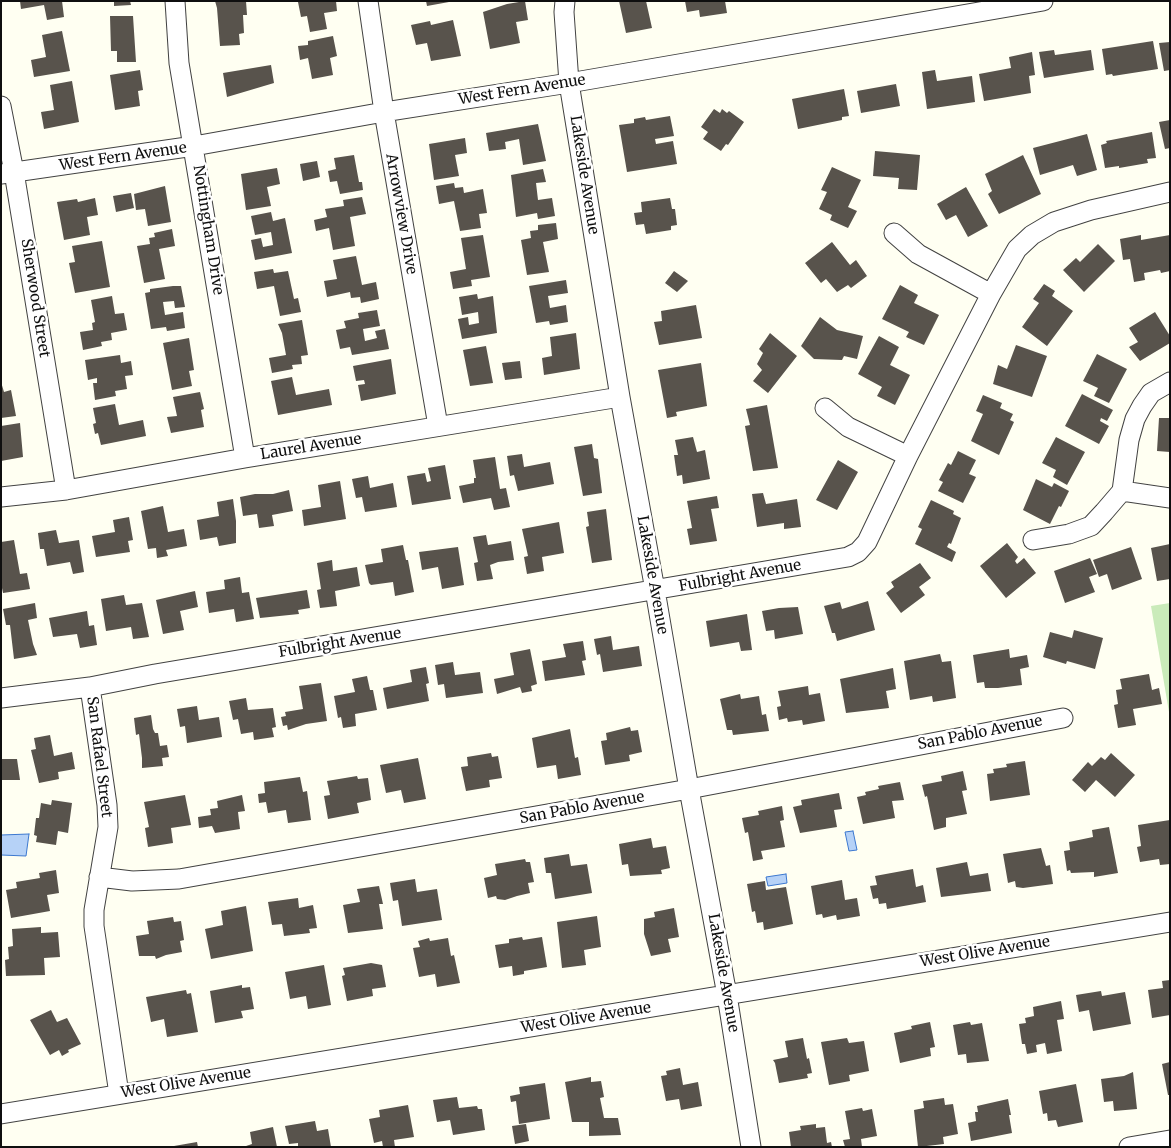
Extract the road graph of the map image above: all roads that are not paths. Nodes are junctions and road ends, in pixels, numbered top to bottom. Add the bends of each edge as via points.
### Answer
1 (175, 1) edge
2 (368, 1) edge
3 (565, 1) edge
4 (1043, 1) edge
5 (569, 83) junction
6 (1, 106) edge
7 (384, 112) junction
8 (194, 146) junction
9 (8, 173) edge
10 (1170, 192) edge
11 (894, 233) dead end
12 (991, 294) junction
13 (1170, 382) edge
14 (620, 397) junction
15 (825, 408) dead end
16 (438, 426) junction
17 (908, 456) junction
18 (245, 458) junction
19 (66, 490) junction
20 (1122, 490) junction
21 (1, 497) edge
22 (1170, 498) edge
23 (1034, 540) dead end
24 (655, 590) junction
25 (90, 686) junction
26 (1, 698) edge
27 (1063, 718) dead end
28 (689, 789) junction
29 (99, 877) junction
30 (1170, 922) edge
31 (728, 995) junction
32 (119, 1094) junction
33 (1, 1114) edge
34 (1170, 1140) edge
35 (751, 1147) edge
36 (1128, 1147) edge

1 - 8 street, Nottingham Drive via 179,63
2 - 7 street, Arrowview Drive
3 - 5 street, Lakeside Avenue
4 - 5 street, West Fern Avenue
5 - 7 street, West Fern Avenue
5 - 14 street, Lakeside Avenue
6 - 9 street, Sherwood Street
7 - 8 street, West Fern Avenue
7 - 16 street, Arrowview Drive
8 - 9 street, West Fern Avenue
8 - 18 street, Nottingham Drive
9 - 19 street, Sherwood Street
10 - 12 street, Fulbright Avenue via 1054,222 1017,249
11 - 12 street via 918,254
12 - 17 street, Fulbright Avenue
13 - 20 street via 1151,393 1135,419
14 - 16 street, Laurel Avenue
14 - 24 street, Lakeside Avenue
15 - 17 street via 848,427
16 - 18 street, Laurel Avenue
17 - 24 street, Fulbright Avenue via 867,542 858,552 848,557
18 - 19 street, Laurel Avenue
19 - 21 street, Laurel Avenue
20 - 22 street
20 - 23 street via 1091,526 1069,534
24 - 25 street, Fulbright Avenue
24 - 28 street, Lakeside Avenue
25 - 26 street, San Rafael Street
25 - 29 street, San Rafael Street via 107,805 108,827
27 - 28 street, San Pablo Avenue
28 - 29 street, San Pablo Avenue via 179,879 132,881
28 - 31 street, Lakeside Avenue
29 - 32 street, San Rafael Street via 94,926
30 - 31 street, West Olive Avenue
31 - 32 street, West Olive Avenue
31 - 35 street, Lakeside Avenue
32 - 33 street, West Olive Avenue
34 - 36 street

